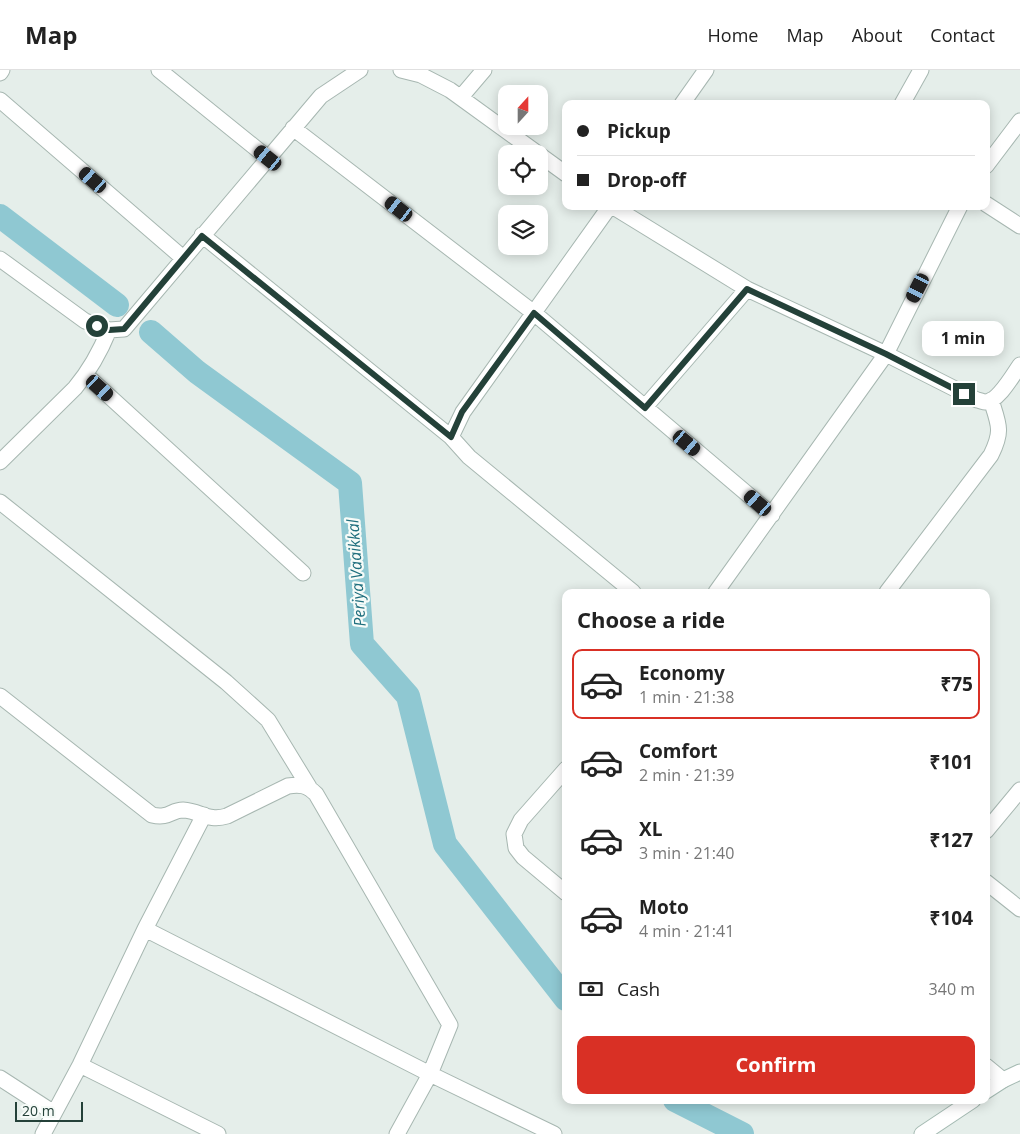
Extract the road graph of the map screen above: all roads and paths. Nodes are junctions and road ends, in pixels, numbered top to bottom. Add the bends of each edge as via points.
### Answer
1 (160, 70) edge
2 (401, 70) edge
3 (484, 70) edge
4 (706, 70) edge
5 (921, 70) edge
6 (353, 72) edge
7 (461, 97) junction
8 (0, 100) edge
9 (685, 100) edge
10 (904, 100) edge
11 (1020, 121) edge
12 (294, 128) junction
13 (268, 158) junction
14 (990, 161) edge
15 (562, 171) edge
16 (990, 207) edge
17 (608, 210) edge
18 (618, 210) edge
19 (958, 210) edge
20 (1020, 226) edge
21 (202, 236) junction
22 (183, 258) junction
23 (0, 259) edge
24 (747, 289) junction
25 (534, 313) junction
26 (116, 330) junction
27 (886, 354) junction
28 (1020, 365) edge
29 (86, 375) junction
30 (992, 400) junction
31 (645, 408) junction
32 (451, 437) junction
33 (0, 462) edge
34 (0, 502) edge
35 (772, 515) junction
36 (303, 573) dead end
37 (630, 589) edge
38 (718, 589) edge
39 (889, 589) edge
40 (0, 696) edge
41 (562, 774) edge
42 (309, 787) junction
43 (1020, 790) edge
44 (204, 815) junction
45 (990, 825) edge
46 (990, 885) edge
47 (562, 890) edge
48 (1020, 910) edge
49 (145, 929) junction
50 (80, 1065) junction
51 (990, 1069) edge
52 (430, 1074) junction
53 (1019, 1074) edge
54 (0, 1078) edge
55 (1003, 1080) junction
56 (990, 1088) edge
57 (967, 1104) edge
58 (54, 1113) junction
59 (43, 1134) edge
60 (218, 1134) edge
61 (397, 1134) edge
62 (554, 1134) edge
63 (922, 1134) edge

1 - 13 street
2 - 7 street via 421,75
3 - 7 street
4 - 9 street
5 - 10 street
6 - 12 street via 321,96
7 - 15 street
8 - 22 street
11 - 14 street
12 - 13 street
12 - 25 street
13 - 21 street
16 - 20 street
17 - 25 street
18 - 24 street
19 - 27 street
21 - 22 street
21 - 32 street
22 - 26 street via 148,300
23 - 26 street via 85,321
24 - 27 street
24 - 31 street
25 - 31 street
25 - 32 street via 462,412
26 - 29 street
27 - 30 street via 977,400
27 - 35 street
28 - 30 street
29 - 33 street
29 - 36 street
30 - 39 street via 1000,430 991,455
31 - 35 street
32 - 37 street via 469,457
34 - 42 street via 226,682 268,720
35 - 38 street
40 - 44 street via 152,815 162,818 182,810
41 - 47 street via 521,820 514,834 516,848 523,857
42 - 44 street via 299,784 288,786 216,820
42 - 52 street via 450,1025
43 - 45 street
44 - 49 street
46 - 48 street
49 - 50 street
49 - 52 street
50 - 58 street
50 - 60 street
51 - 55 street
52 - 61 street
52 - 62 street
53 - 55 street
54 - 58 street
55 - 56 street
57 - 63 street
58 - 59 street

